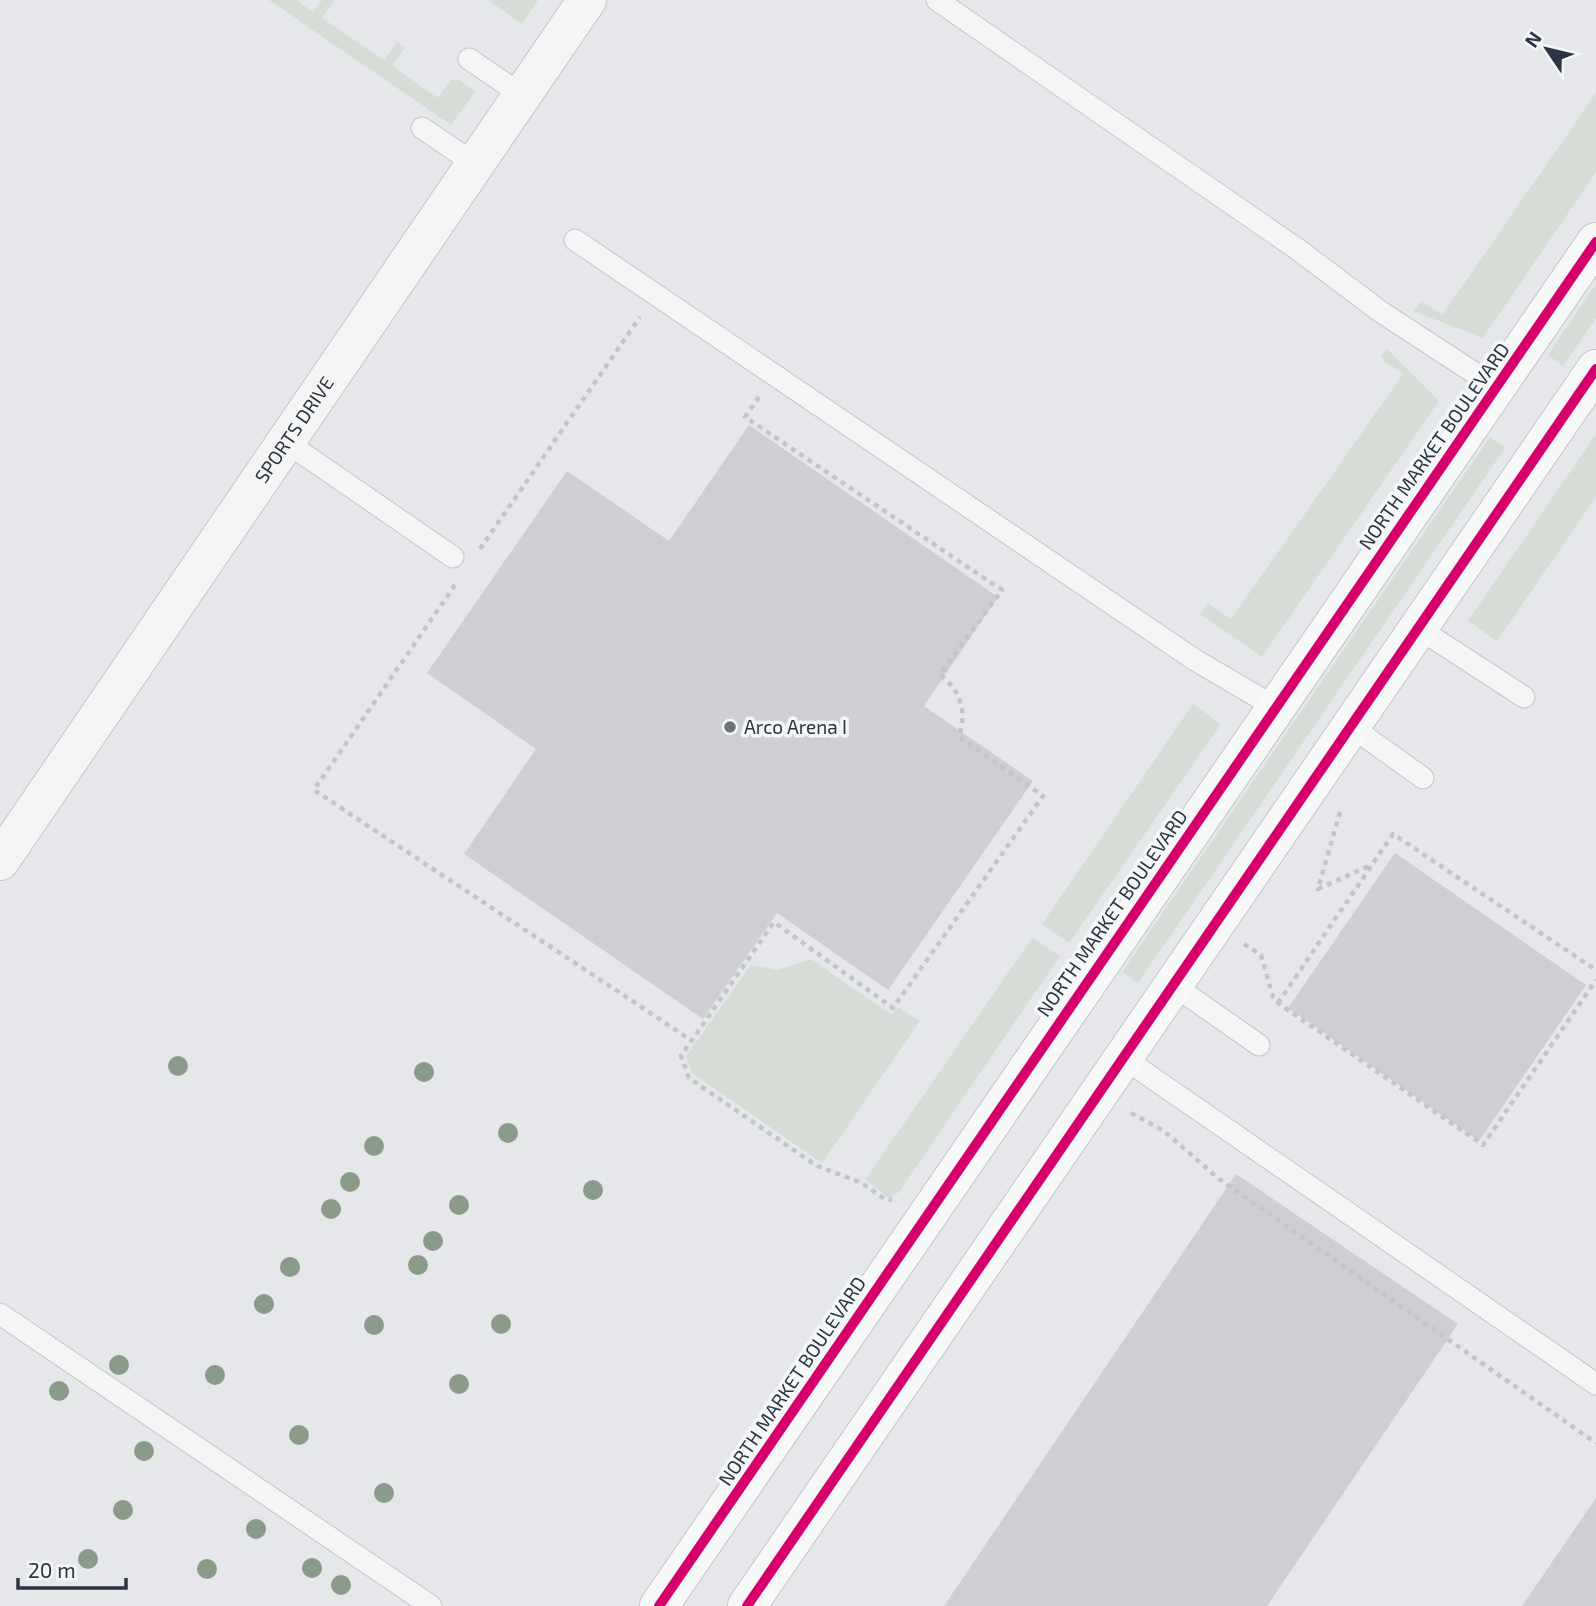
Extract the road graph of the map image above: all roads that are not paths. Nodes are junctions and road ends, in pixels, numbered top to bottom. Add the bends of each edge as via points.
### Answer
1 (587, 0) edge
2 (937, 0) edge
3 (469, 59) dead end
4 (522, 95) junction
5 (422, 128) dead end
6 (475, 164) junction
7 (575, 240) dead end
8 (1596, 242) edge
9 (1596, 369) edge
10 (1496, 387) junction
11 (286, 442) junction
12 (458, 565) road end
13 (1418, 628) junction
14 (1524, 697) dead end
15 (1275, 707) junction
16 (1349, 725) junction
17 (1423, 778) dead end
18 (3, 850) edge
19 (1173, 985) junction
20 (1259, 1045) dead end
21 (1122, 1057) junction
22 (0, 1314) edge
23 (1596, 1384) edge
24 (430, 1606) edge
25 (659, 1606) edge
26 (747, 1606) edge

1 - 4 street, SPORTS DRIVE
2 - 10 lane via 1381,312
3 - 4 lane
4 - 6 street, SPORTS DRIVE
5 - 6 lane
6 - 11 street, SPORTS DRIVE
7 - 15 lane via 1195,660
8 - 10 main road, NORTH MARKET BOULEVARD
9 - 13 main road
10 - 15 main road, NORTH MARKET BOULEVARD
11 - 12 lane
11 - 18 street, SPORTS DRIVE
13 - 14 lane
13 - 16 main road
15 - 25 main road, NORTH MARKET BOULEVARD
16 - 17 lane
16 - 19 main road
19 - 20 lane
19 - 21 main road
21 - 23 lane
21 - 26 main road
22 - 24 lane

